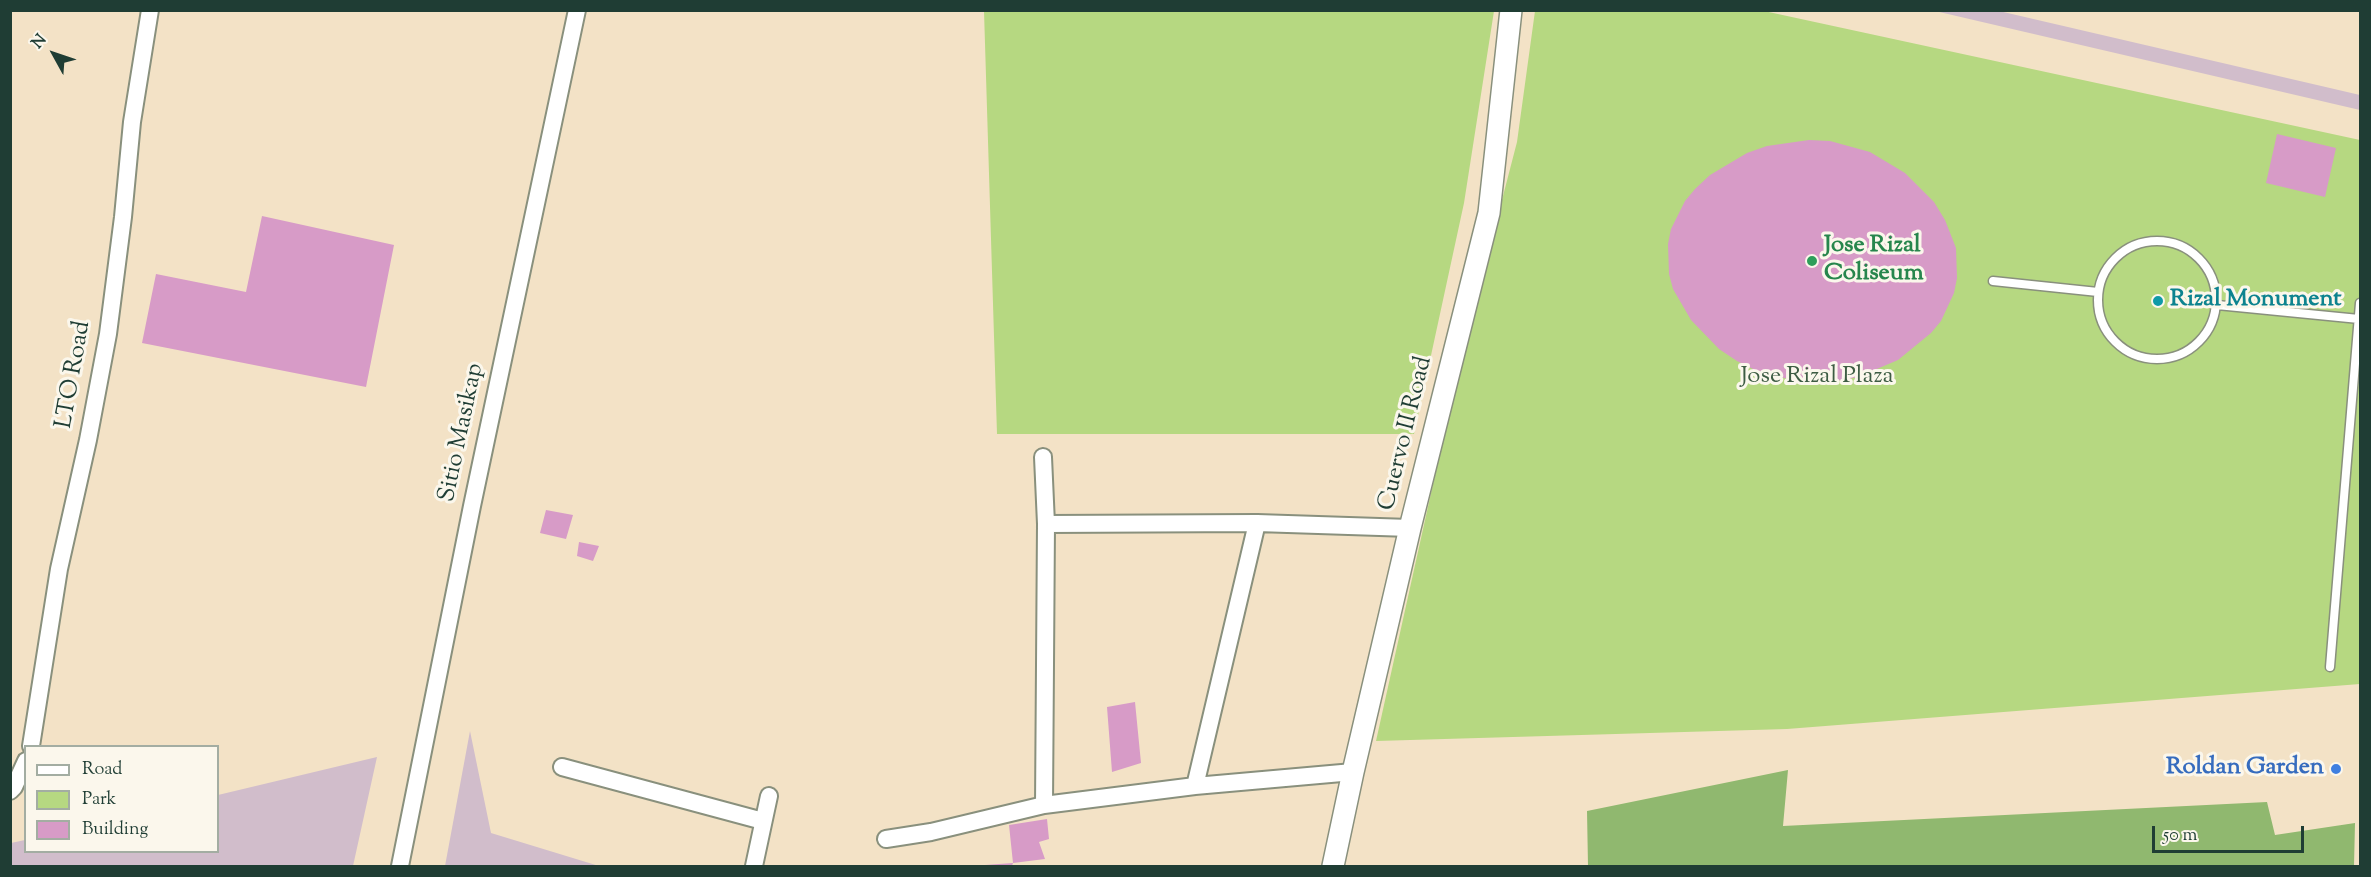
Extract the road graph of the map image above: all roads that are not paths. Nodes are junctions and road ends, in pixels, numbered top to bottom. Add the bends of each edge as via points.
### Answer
1 (150, 10) edge
2 (577, 10) edge
3 (1511, 10) edge
4 (1993, 281) dead end
5 (2098, 292) junction
6 (2361, 303) edge
7 (2217, 305) junction
8 (2359, 319) edge
9 (2350, 422) junction
10 (2361, 423) edge
11 (1043, 457) dead end
12 (1046, 524) junction
13 (1257, 524) junction
14 (1410, 528) junction
15 (2330, 667) dead end
16 (31, 745) edge
17 (24, 766) edge
18 (562, 767) dead end
19 (1353, 772) junction
20 (1195, 786) junction
21 (10, 791) edge
22 (770, 796) dead end
23 (1044, 805) junction
24 (763, 821) junction
25 (886, 839) dead end
26 (400, 867) edge
27 (754, 867) edge
28 (1334, 867) edge

1 - 16 street, LTO Road via 132,122 108,334 59,569
2 - 26 street, Sitio Masikap via 471,506
3 - 14 street, Cuervo II Road via 1489,213
4 - 5 lane
5 - 7 lane via 2104,273 2116,256 2134,245 2154,240 2174,242 2193,251 2207,266 2215,284
5 - 7 lane via 2099,313 2107,333 2121,348 2140,357 2161,360 2181,355 2199,342 2211,325
6 - 8 lane
7 - 8 lane
8 - 9 lane
9 - 10 lane
9 - 15 lane
11 - 12 street
12 - 13 street
12 - 23 street
13 - 14 street
13 - 20 street
14 - 19 street, Cuervo II Road
17 - 21 street
18 - 24 street
19 - 20 street
19 - 28 street, Cuervo II Road
20 - 23 street
22 - 24 street
23 - 25 street
24 - 27 street

